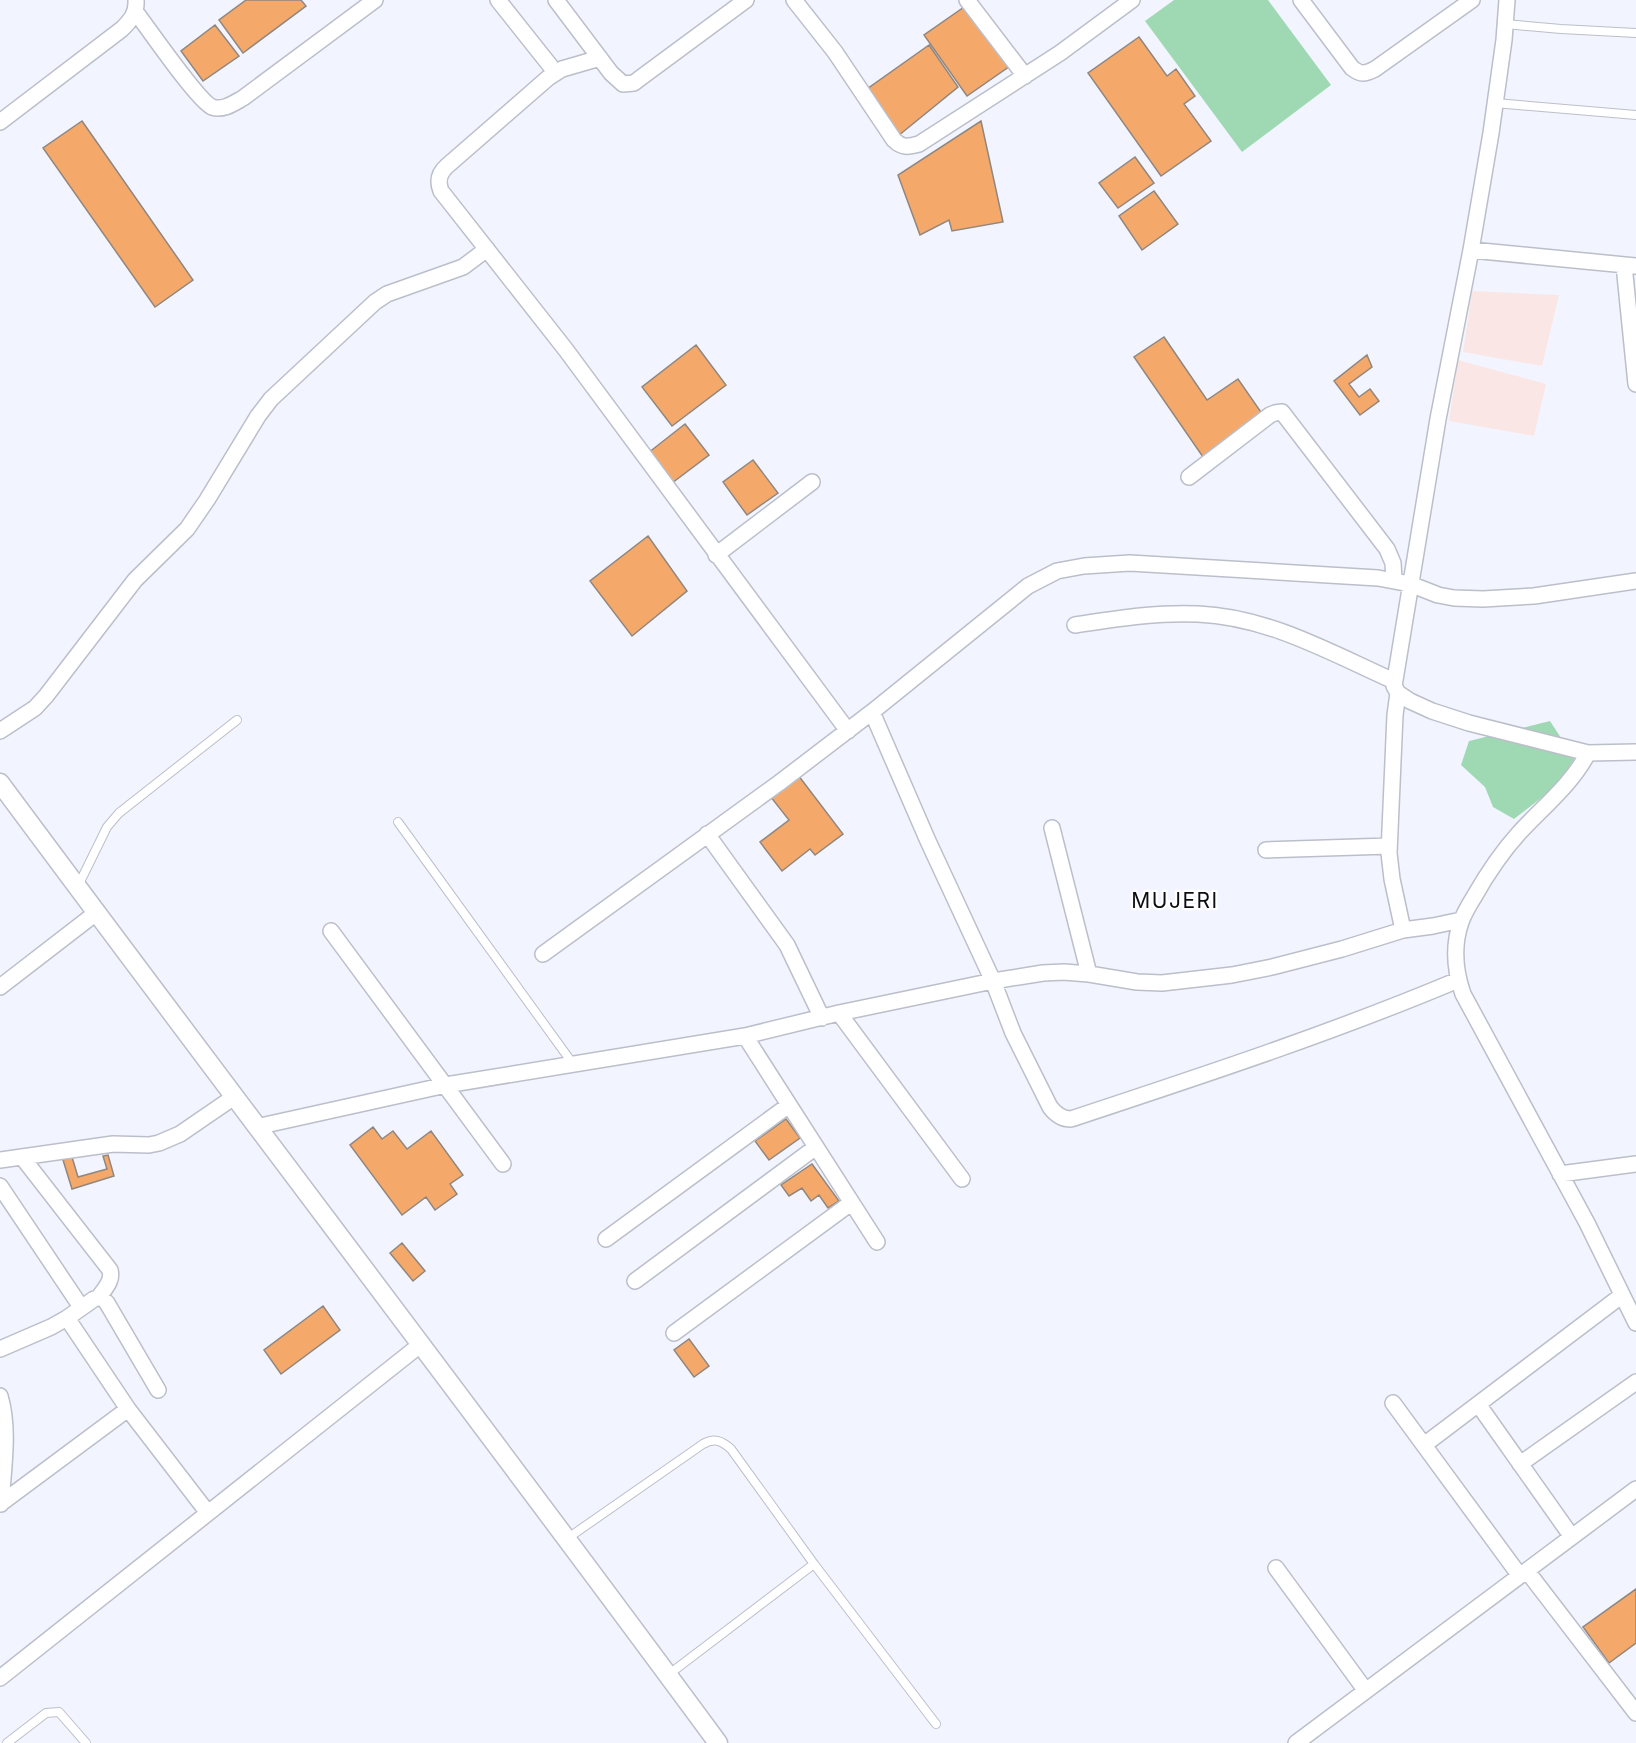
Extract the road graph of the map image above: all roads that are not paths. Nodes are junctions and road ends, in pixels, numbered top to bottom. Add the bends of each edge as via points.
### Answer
1 (375, 0) edge
2 (498, 0) edge
3 (556, 0) edge
4 (746, 0) edge
5 (794, 0) edge
6 (967, 0) edge
7 (1132, 0) edge
8 (1301, 0) edge
9 (1472, 0) edge
10 (1507, 0) edge
11 (136, 5) edge
12 (1505, 24) junction
13 (1636, 33) edge
14 (600, 58) junction
15 (556, 73) junction
16 (1025, 76) junction
17 (1495, 103) junction
18 (1636, 115) edge
19 (0, 122) edge
20 (487, 249) junction
21 (1471, 250) junction
22 (1630, 265) edge
23 (1636, 384) edge
24 (1189, 477) dead end
25 (812, 482) dead end
26 (716, 555) junction
27 (1394, 580) junction
28 (1636, 581) edge
29 (1410, 584) junction
30 (1074, 625) dead end
31 (1396, 687) junction
32 (872, 712) junction
33 (237, 720) dead end
34 (0, 731) edge
35 (848, 731) junction
36 (1636, 752) edge
37 (1588, 753) junction
38 (0, 783) edge
39 (398, 822) dead end
40 (1052, 828) dead end
41 (707, 834) junction
42 (1389, 846) junction
43 (1266, 850) dead end
44 (77, 887) junction
45 (96, 913) junction
46 (1461, 920) junction
47 (1403, 930) junction
48 (331, 931) dead end
49 (543, 954) dead end
50 (1089, 974) junction
51 (1458, 980) junction
52 (993, 981) junction
53 (0, 987) edge
54 (839, 1013) junction
55 (822, 1018) junction
56 (745, 1036) junction
57 (573, 1064) junction
58 (446, 1085) junction
59 (234, 1097) junction
60 (789, 1105) junction
61 (256, 1127) junction
62 (816, 1147) junction
63 (22, 1157) junction
64 (0, 1160) edge
65 (503, 1164) dead end
66 (1636, 1164) edge
67 (1560, 1174) junction
68 (962, 1179) dead end
69 (0, 1186) edge
70 (851, 1203) junction
71 (606, 1239) dead end
72 (877, 1242) dead end
73 (635, 1281) dead end
74 (1622, 1296) junction
75 (99, 1297) junction
76 (81, 1307) junction
77 (67, 1318) junction
78 (1636, 1323) edge
79 (674, 1333) dead end
80 (420, 1345) junction
81 (0, 1349) edge
82 (1636, 1382) edge
83 (158, 1390) dead end
84 (0, 1396) edge
85 (1393, 1403) dead end
86 (1478, 1404) junction
87 (128, 1408) junction
88 (1424, 1445) junction
89 (1520, 1464) junction
90 (1636, 1489) edge
91 (0, 1504) edge
92 (208, 1513) junction
93 (1572, 1537) junction
94 (566, 1539) junction
95 (814, 1564) junction
96 (1276, 1568) dead end
97 (1523, 1574) junction
98 (668, 1675) junction
99 (0, 1678) edge
100 (1366, 1691) junction
101 (1636, 1713) edge
102 (936, 1724) dead end
103 (6, 1743) edge
104 (86, 1743) edge
105 (718, 1743) edge
106 (1296, 1743) edge

1 - 11 street via 243,98 222,108 213,107 197,94
2 - 15 street
3 - 14 street
4 - 14 street via 634,83 623,84
5 - 16 street via 835,52 894,140 903,147 918,144
6 - 16 street
7 - 16 street
8 - 9 street via 1352,68 1365,74
10 - 12 street
11 - 19 street via 122,29
12 - 13 lane
12 - 17 street
14 - 15 street
15 - 20 street via 442,171 438,184 441,191
17 - 18 lane
17 - 21 street
20 - 26 street
20 - 34 street via 463,267 375,302 277,393 258,416 187,529 135,580 35,708
21 - 22 street
21 - 29 street
22 - 23 street
24 - 27 street via 1270,415 1282,412 1387,549
25 - 26 street
26 - 35 street
27 - 29 street
27 - 32 street via 1130,562 1057,571 1028,586
28 - 29 street via 1483,599 1438,595
29 - 31 street
30 - 31 street via 1162,614 1250,621 1277,629
31 - 37 street via 1410,701 1432,711
31 - 42 street
32 - 35 street
32 - 52 street
33 - 44 lane via 119,813 107,827
35 - 41 street
36 - 37 street
37 - 46 street via 1569,781 1504,850
38 - 44 street
39 - 57 lane
40 - 50 street
41 - 49 street
41 - 55 street via 788,945
42 - 43 street
42 - 47 street
44 - 45 street
45 - 53 street
45 - 59 street
46 - 47 street
46 - 51 street via 1455,955
47 - 50 street via 1282,965 1232,975 1162,983
48 - 58 street
50 - 52 street via 1042,973
51 - 52 street via 1385,1010 1071,1119 1064,1119 1050,1107 1013,1033
51 - 67 street
52 - 54 street
54 - 55 street
54 - 68 street
55 - 56 street
56 - 57 street
56 - 60 street
57 - 58 street
58 - 61 street
58 - 65 street
59 - 61 street
59 - 63 street via 180,1134 159,1143 113,1144
60 - 62 street
60 - 71 street
61 - 80 street
62 - 70 street
62 - 73 street
63 - 64 street
63 - 75 street via 110,1269 110,1281
66 - 67 street
67 - 74 street
69 - 76 street
70 - 72 street
70 - 79 street
74 - 78 street
74 - 86 street
75 - 76 street
75 - 83 street
76 - 77 street
77 - 81 street
77 - 87 street
80 - 92 street
80 - 94 street
82 - 89 street
84 - 91 street via 5,1412
85 - 88 street
86 - 88 street
86 - 89 street
87 - 91 street
87 - 92 street
88 - 97 street
89 - 93 street
90 - 93 street
92 - 99 street
93 - 97 street
94 - 95 lane via 703,1444 716,1440 731,1449
94 - 98 street
95 - 98 lane
95 - 102 lane
96 - 100 street
97 - 100 street
97 - 101 street
98 - 105 street
100 - 106 street
103 - 104 lane via 46,1713 59,1712

